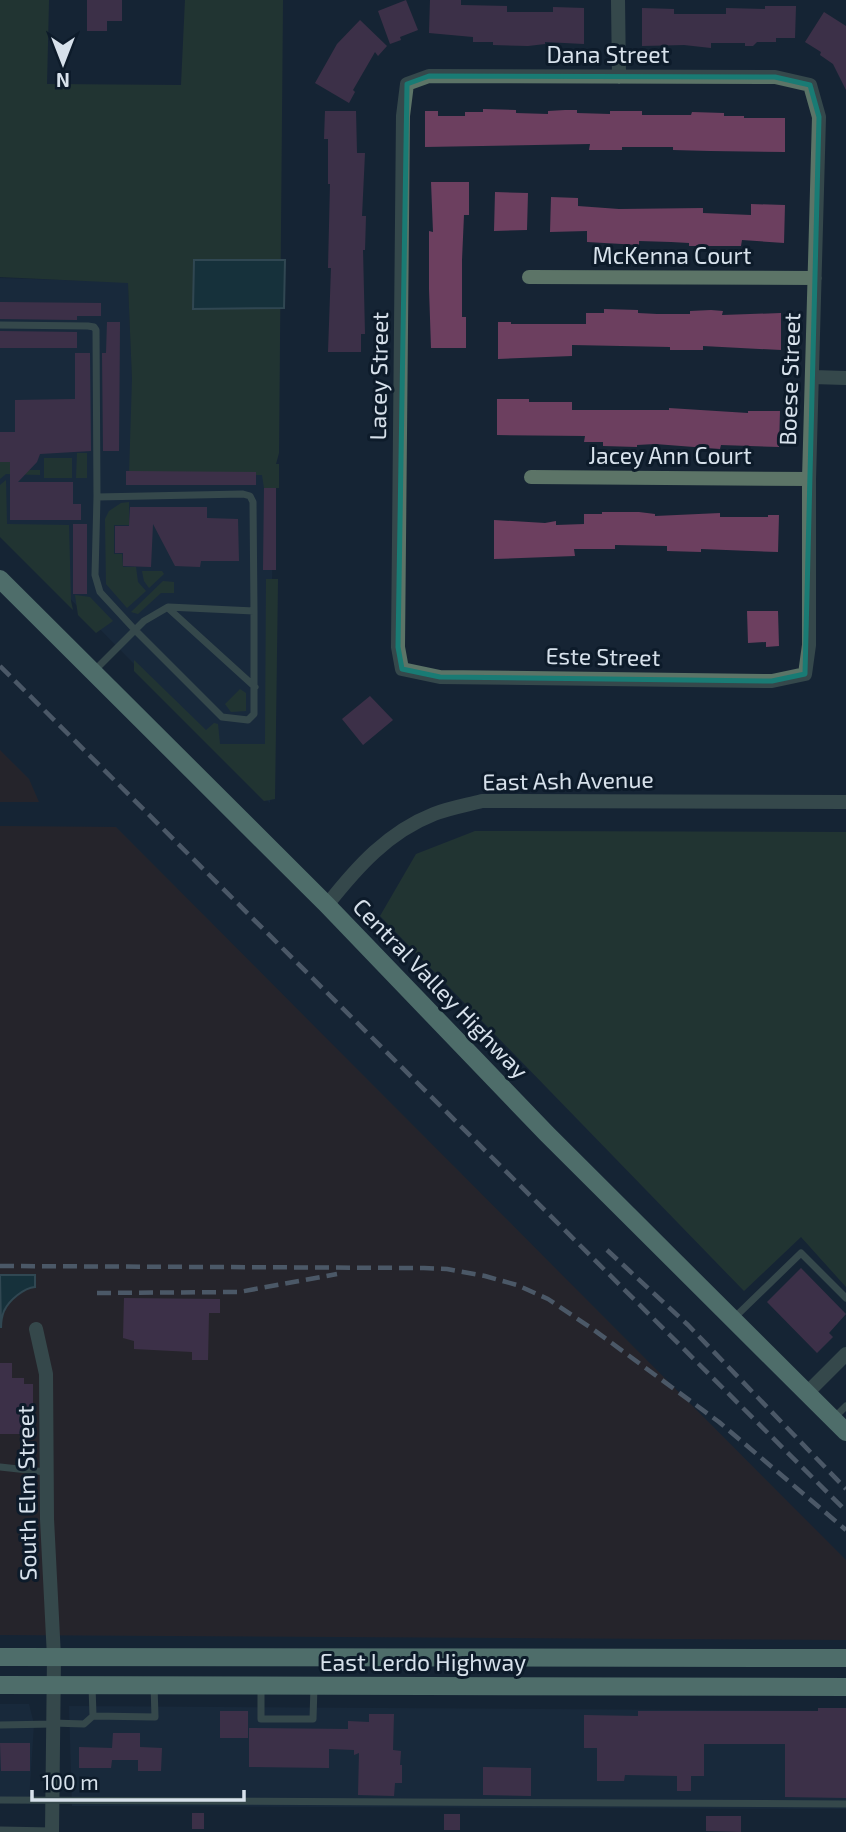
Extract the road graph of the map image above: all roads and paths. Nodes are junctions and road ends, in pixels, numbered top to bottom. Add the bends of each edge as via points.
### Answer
1 (618, 0) edge
2 (619, 77) junction
3 (407, 84) joint
4 (810, 85) joint
5 (529, 277) dead end
6 (815, 278) junction
7 (0, 325) edge
8 (813, 377) junction
9 (846, 378) edge
10 (531, 477) dead end
11 (809, 479) junction
12 (97, 497) junction
13 (0, 579) edge
14 (168, 607) junction
15 (254, 611) junction
16 (135, 630) junction
17 (402, 668) joint
18 (94, 672) junction
19 (804, 674) joint
20 (255, 687) junction
21 (846, 802) edge
22 (327, 905) junction
23 (846, 1298) edge
24 (733, 1319) junction
25 (36, 1329) dead end
26 (846, 1354) edge
27 (807, 1393) junction
28 (842, 1419) edge
29 (0, 1467) edge
30 (46, 1472) junction
31 (0, 1657) edge
32 (54, 1657) junction
33 (846, 1658) edge
34 (0, 1685) edge
35 (54, 1685) junction
36 (92, 1685) junction
37 (154, 1685) junction
38 (261, 1686) junction
39 (314, 1686) junction
40 (846, 1687) edge
41 (93, 1716) junction
42 (53, 1723) junction
43 (0, 1725) edge
44 (0, 1800) edge
45 (52, 1800) junction
46 (846, 1804) edge
47 (0, 1830) edge
48 (52, 1832) edge

1 - 2 street
2 - 3 street, Dana Street via 429,76
2 - 4 street, Dana Street via 775,77
3 - 17 street, Lacey Street via 398,647
4 - 6 street, Boese Street via 819,117
5 - 6 street, McKenna Court
6 - 8 street, Boese Street
7 - 12 lane via 88,326 96,330
8 - 9 street
8 - 11 street, Boese Street
10 - 11 street, Jacey Ann Court
11 - 19 street, Boese Street
12 - 15 lane via 250,496 254,507
12 - 16 lane via 96,582
13 - 18 main road, Central Valley Highway
14 - 15 lane
14 - 16 lane
14 - 20 lane
15 - 20 lane
16 - 18 lane
16 - 20 lane via 222,717 250,718
17 - 19 street, Este Street via 440,677 772,681
18 - 22 main road, Central Valley Highway
21 - 22 street, East Ash Avenue via 482,801 435,814 390,837
22 - 24 main road, Central Valley Highway
23 - 24 lane via 802,1253
24 - 27 main road, Central Valley Highway
25 - 30 street, South Elm Street via 46,1374
26 - 27 street
27 - 28 main road, Central Valley Highway
29 - 30 lane
30 - 32 street, South Elm Street
31 - 32 main road, East Lerdo Highway
32 - 33 main road, East Lerdo Highway
32 - 35 street, South Elm Street
34 - 35 main road, East Lerdo Highway
35 - 36 main road, East Lerdo Highway
35 - 42 street, South Elm Street
36 - 37 main road, East Lerdo Highway
36 - 41 lane
37 - 38 main road, East Lerdo Highway
37 - 41 lane via 155,1717
38 - 39 main road, East Lerdo Highway
38 - 39 lane via 261,1719 313,1719
39 - 40 main road, East Lerdo Highway
41 - 42 lane via 83,1724
42 - 43 lane
42 - 45 street, South Elm Street
44 - 45 lane
45 - 46 lane
45 - 48 street, South Elm Street
47 - 48 lane

